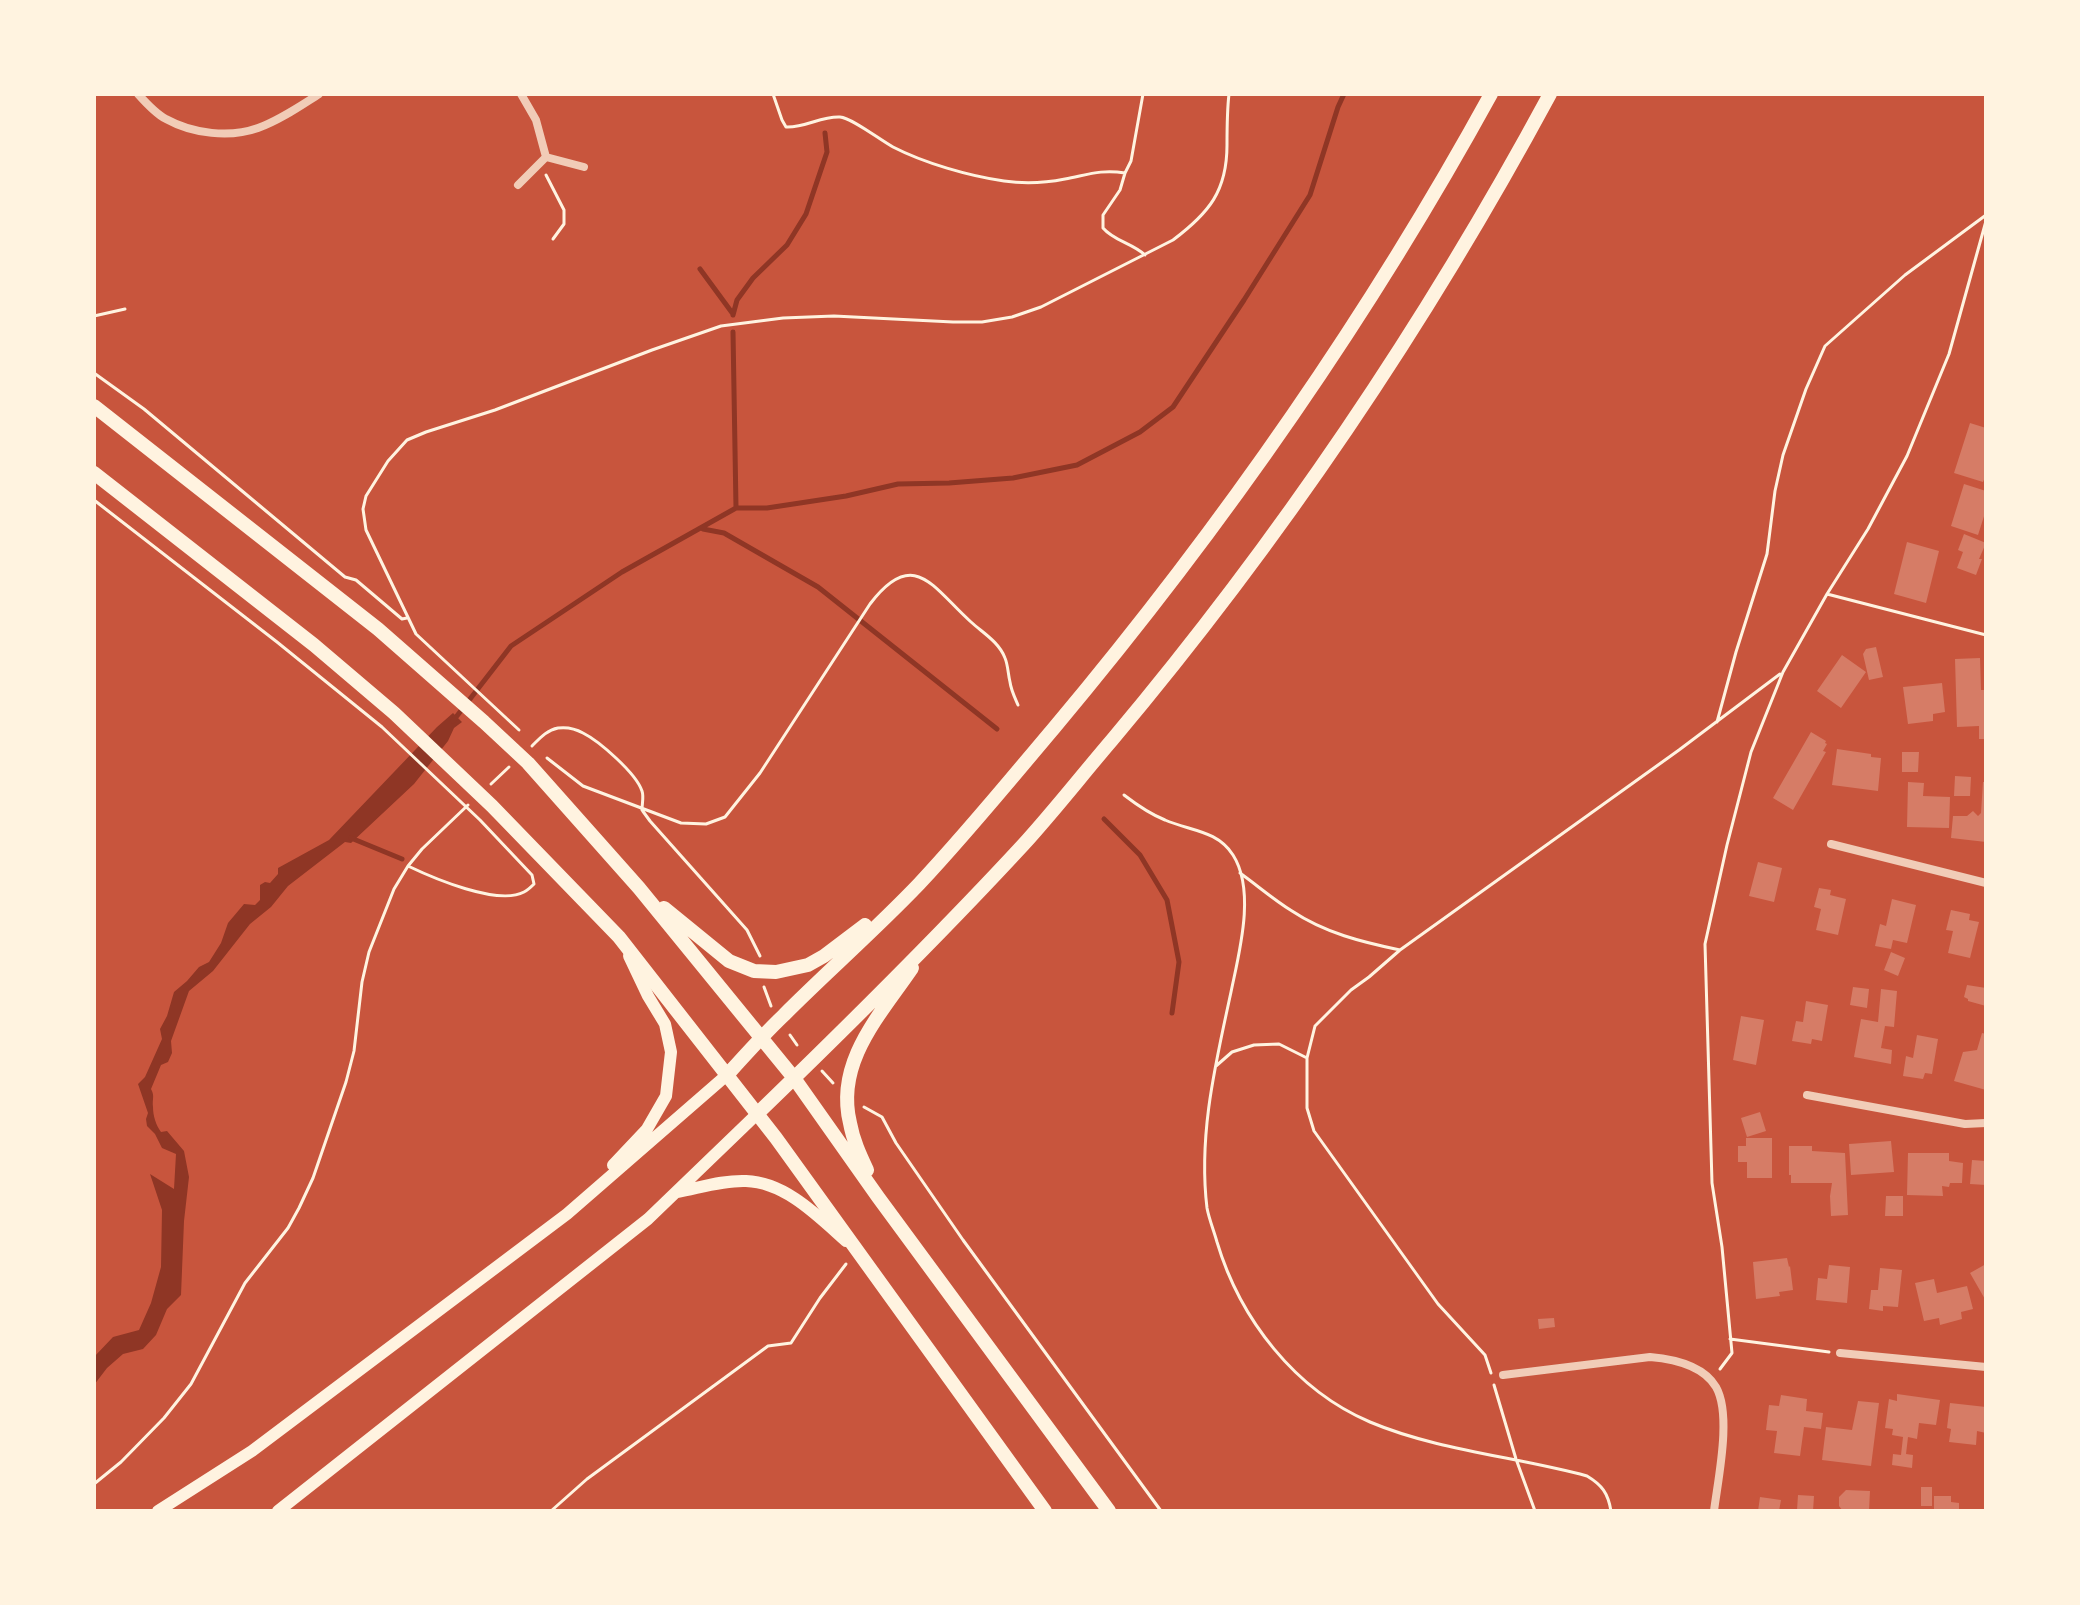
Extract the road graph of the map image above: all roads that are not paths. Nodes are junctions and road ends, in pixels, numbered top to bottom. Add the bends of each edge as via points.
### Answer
1 (138, 94) edge
2 (319, 94) edge
3 (521, 94) edge
4 (1491, 94) edge
5 (1550, 94) edge
6 (546, 157) junction
7 (584, 167) dead end
8 (518, 185) dead end
9 (94, 406) edge
10 (94, 473) edge
11 (1831, 844) dead end
12 (1986, 883) edge
13 (917, 886) junction
14 (639, 888) junction
15 (936, 936) junction
16 (619, 937) junction
17 (761, 1039) junction
18 (728, 1074) junction
19 (794, 1078) junction
20 (1807, 1095) dead end
21 (758, 1113) junction
22 (1986, 1123) edge
23 (677, 1192) junction
24 (878, 1197) junction
25 (567, 1214) junction
26 (856, 1249) junction
27 (1840, 1353) road end
28 (1986, 1367) edge
29 (1503, 1375) dead end
30 (158, 1511) edge
31 (278, 1511) edge
32 (1045, 1511) edge
33 (1109, 1511) edge
34 (1714, 1511) edge

1 - 2 street via 165,119 195,130 230,133 257,128
3 - 6 street via 536,120
4 - 13 main road via 1342,343 1207,536 1124,644
5 - 15 main road via 1384,375 1249,569 1026,842
6 - 7 street
6 - 8 street
9 - 14 main road via 434,677 523,758
10 - 16 main road via 394,713
11 - 12 street
13 - 14 main road via 824,956 776,972 745,969 729,961
13 - 17 main road
14 - 17 main road
15 - 19 main road
15 - 24 main road via 867,1031 849,1074 849,1121
16 - 18 main road
16 - 25 main road via 665,1024 671,1052 666,1096 647,1129
17 - 18 main road
17 - 19 main road
18 - 21 main road
18 - 25 main road
19 - 21 main road
19 - 24 main road
20 - 22 street via 1965,1124
21 - 23 main road
21 - 26 main road
23 - 26 main road via 746,1181 769,1186 798,1201
23 - 31 main road
24 - 33 main road
25 - 30 main road via 252,1451
26 - 32 main road
27 - 28 street
29 - 34 street via 1650,1357 1692,1366 1715,1386 1723,1415

